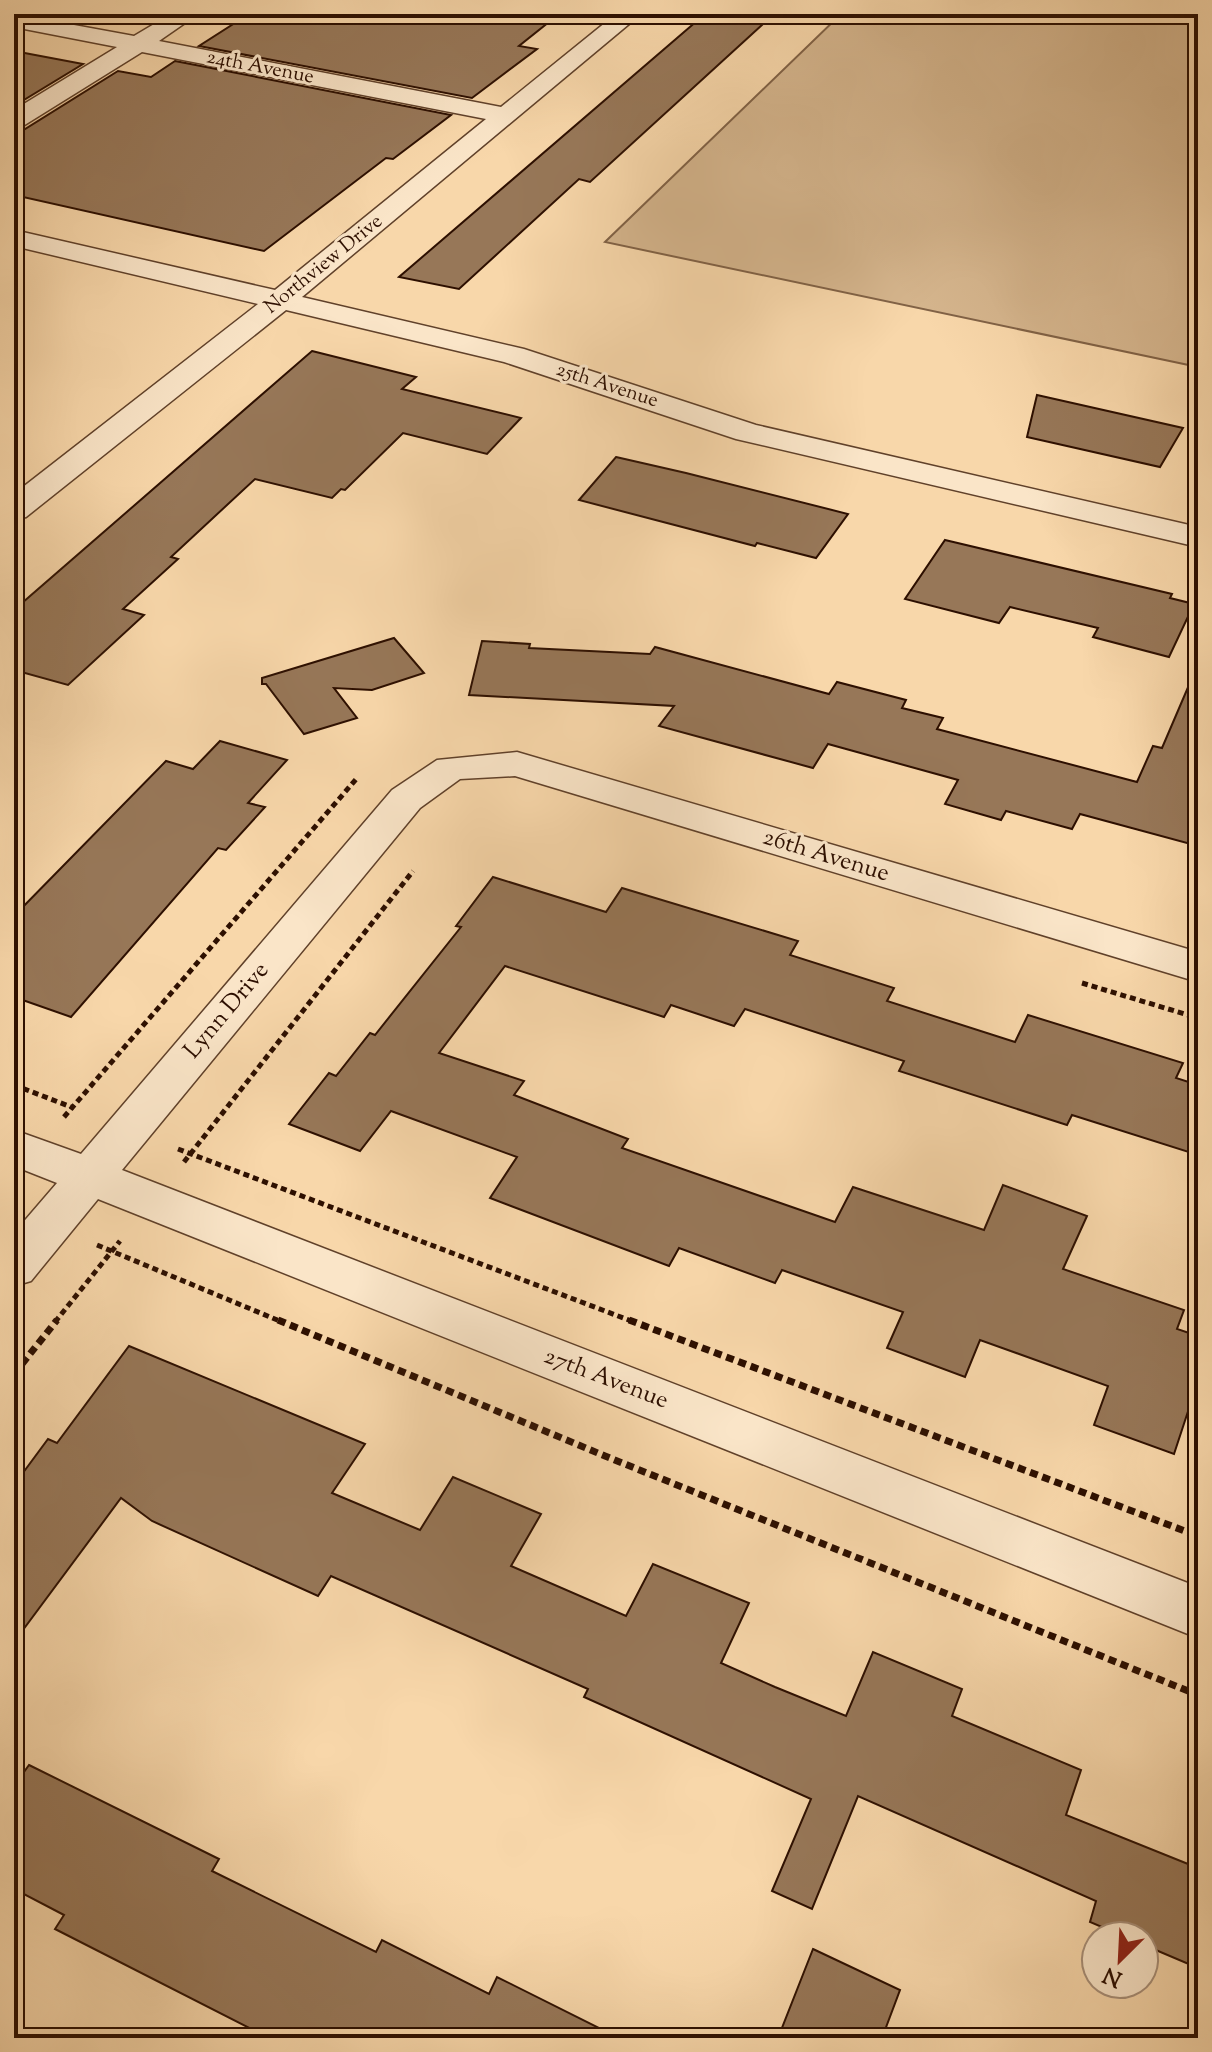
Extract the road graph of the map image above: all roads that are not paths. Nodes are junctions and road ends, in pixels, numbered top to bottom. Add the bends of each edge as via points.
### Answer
1 (187, 14) edge
2 (630, 14) edge
3 (14, 20) edge
4 (139, 44) junction
5 (507, 116) junction
6 (14, 121) edge
7 (14, 238) edge
8 (281, 300) junction
9 (14, 510) edge
10 (1198, 537) edge
11 (451, 768) joint
12 (1198, 967) edge
13 (14, 1147) edge
14 (88, 1177) junction
15 (14, 1267) edge
16 (1198, 1613) edge

1 - 4 street
2 - 5 street, Northview Drive
3 - 4 street, 24th Avenue
4 - 5 street, 24th Avenue
4 - 6 street
5 - 8 street, Northview Drive
7 - 8 street, 25th Avenue
8 - 9 street, Northview Drive
8 - 10 street, 25th Avenue via 513,355 747,432
11 - 12 street, 26th Avenue via 517,764
11 - 14 street, Lynn Drive via 406,799
13 - 14 street, 27th Avenue
14 - 15 street, Lynn Drive
14 - 16 street, 27th Avenue

